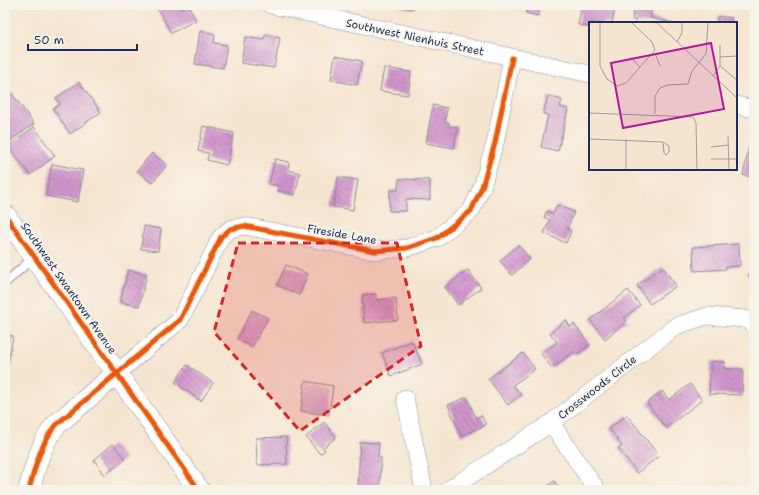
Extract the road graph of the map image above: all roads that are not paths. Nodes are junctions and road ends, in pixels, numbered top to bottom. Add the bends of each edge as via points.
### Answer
1 (271, 5) edge
2 (512, 58) junction
3 (589, 74) edge
4 (737, 105) edge
5 (754, 109) edge
6 (5, 215) edge
7 (35, 256) junction
8 (5, 283) edge
9 (754, 324) edge
10 (116, 374) junction
11 (405, 398) dead end
12 (550, 423) junction
13 (29, 490) edge
14 (199, 490) edge
15 (424, 490) edge
16 (448, 490) edge
17 (597, 490) edge

1 - 2 street, Southwest Nienhuis Street
2 - 3 street, Southwest Nienhuis Street
2 - 10 street, Fireside Lane via 496,139 482,187 471,211 437,238 407,248 375,251 244,226 230,229 221,237 180,320
4 - 5 street
6 - 7 street, Southwest Swantown Avenue
7 - 8 lane
7 - 10 street, Southwest Swantown Avenue
9 - 12 street, Crosswoods Circle via 745,319 707,316 676,326
10 - 13 street via 56,424 49,433 37,460
10 - 14 street, Southwest Swantown Avenue
11 - 15 street
12 - 16 street, Crosswoods Circle
12 - 17 street

